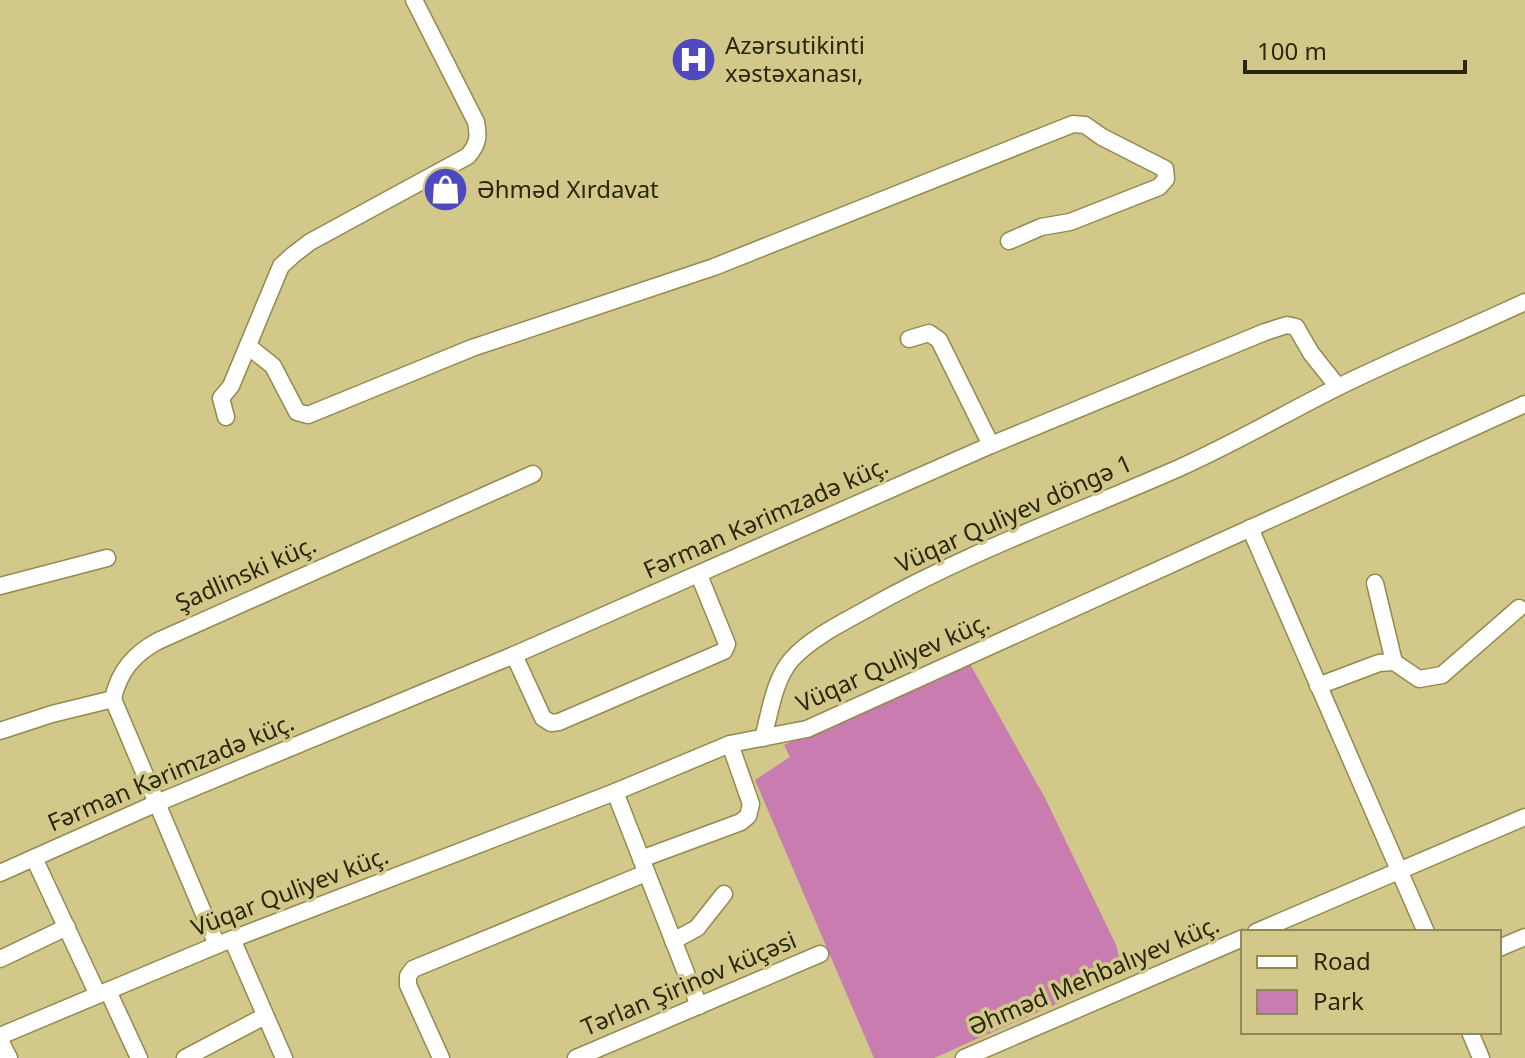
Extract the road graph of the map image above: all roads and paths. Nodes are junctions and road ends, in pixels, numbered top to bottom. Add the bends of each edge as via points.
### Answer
1 (414, 0) edge
2 (1009, 241) dead end
3 (1525, 302) edge
4 (909, 339) dead end
5 (248, 346) junction
6 (1338, 387) junction
7 (1525, 404) edge
8 (226, 417) dead end
9 (991, 445) junction
10 (533, 474) dead end
11 (1250, 528) junction
12 (107, 558) dead end
13 (699, 575) junction
14 (1375, 583) dead end
15 (0, 586) edge
16 (1519, 608) dead end
17 (514, 655) junction
18 (1394, 662) junction
19 (1318, 686) junction
20 (113, 699) junction
21 (0, 731) edge
22 (763, 738) junction
23 (730, 744) junction
24 (615, 792) junction
25 (157, 803) junction
26 (1525, 817) edge
27 (34, 858) junction
28 (643, 866) junction
29 (1399, 871) junction
30 (0, 873) edge
31 (724, 894) dead end
32 (67, 927) junction
33 (1261, 930) edge
34 (1425, 930) edge
35 (1525, 937) edge
36 (1241, 939) edge
37 (673, 941) junction
38 (225, 942) junction
39 (1501, 947) edge
40 (820, 954) dead end
41 (0, 959) edge
42 (103, 993) junction
43 (699, 1006) junction
44 (265, 1016) junction
45 (1471, 1034) edge
46 (0, 1038) edge
47 (9, 1058) edge
48 (139, 1058) edge
49 (185, 1058) edge
50 (284, 1058) edge
51 (441, 1058) edge
52 (576, 1058) edge
53 (964, 1058) edge
54 (1481, 1058) edge

1 - 5 street via 476,122 476,146 468,156 293,255 281,266
2 - 5 street via 1159,187 1166,179 1165,169 1085,125 1073,124 714,267 472,348 308,415 297,412 273,366
3 - 6 street
4 - 9 street via 929,333 939,340
5 - 8 street via 221,398
6 - 9 street, Fərman Kərimzadə küç. via 1296,327 1280,326
6 - 22 street, Vüqar Quliyev döngə 1 via 1197,459 949,566 852,617 790,661
7 - 11 street, Vüqar Quliyev küç.
9 - 13 street, Fərman Kərimzadə küç.
10 - 20 street, Şadlinski küç. via 158,641 129,662
11 - 19 street
11 - 22 street, Vüqar Quliyev küç. via 807,729
12 - 15 street
13 - 17 street, Fərman Kərimzadə küç.
13 - 17 street via 727,644 724,651 551,723 543,718
14 - 18 street
16 - 18 street via 1442,675 1419,679
17 - 25 street, Fərman Kərimzadə küç.
18 - 19 street via 1368,666
19 - 29 street
20 - 21 street
20 - 25 street
22 - 23 street, Vüqar Quliyev küç.
23 - 24 street, Vüqar Quliyev küç.
23 - 28 street via 751,804 748,816
24 - 28 street
24 - 38 street, Vüqar Quliyev küç.
25 - 27 street, Fərman Kərimzadə küç.
25 - 38 street
26 - 29 street, Əhməd Mehbalıyev küç.
27 - 30 street, Fərman Kərimzadə küç.
27 - 32 street
28 - 37 street
28 - 51 street via 413,969 408,985
29 - 33 street, Əhməd Mehbalıyev küç.
29 - 34 street
31 - 37 street via 697,928
32 - 41 street
32 - 42 street
35 - 39 street
36 - 53 street, Əhməd Mehbalıyev küç.
37 - 43 street
38 - 42 street, Vüqar Quliyev küç.
38 - 44 street
40 - 43 street, Tərlan Şirinov küçəsi
42 - 46 street, Vüqar Quliyev küç.
42 - 48 street
43 - 52 street, Tərlan Şirinov küçəsi
44 - 49 street
44 - 50 street
45 - 54 street
46 - 47 street

